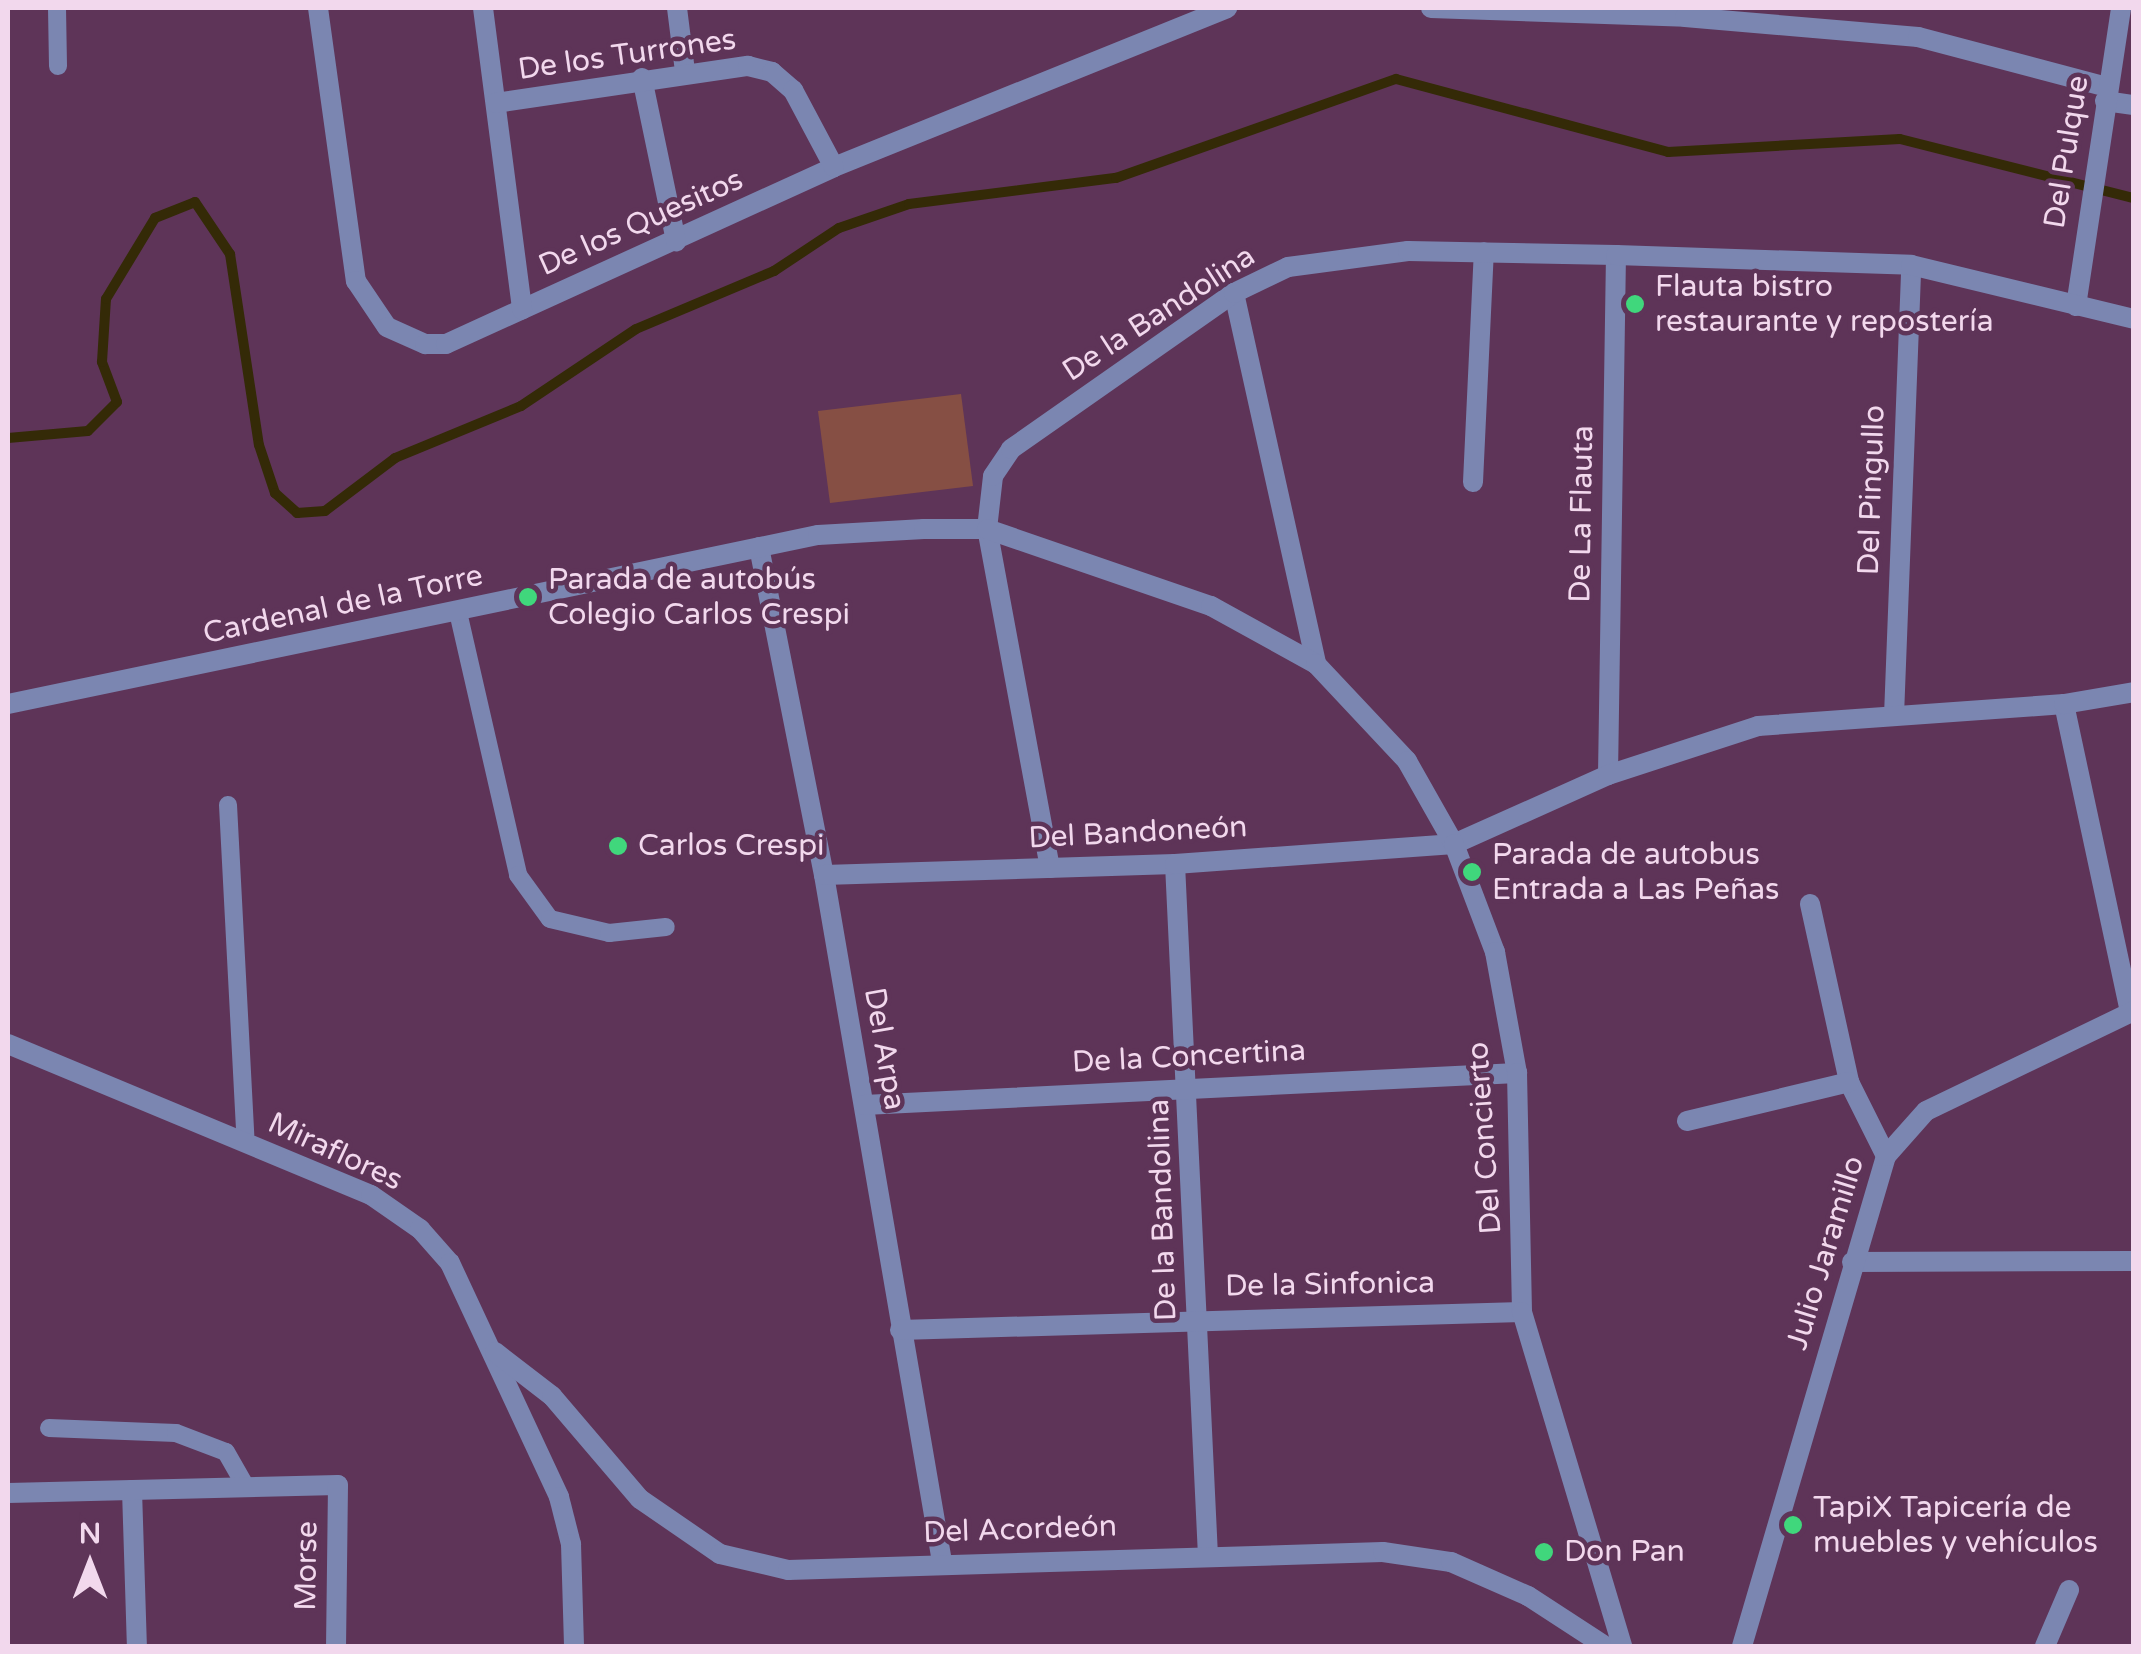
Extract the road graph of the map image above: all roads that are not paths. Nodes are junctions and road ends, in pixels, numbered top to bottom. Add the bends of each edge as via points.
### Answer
1 (57, 8) edge
2 (318, 8) edge
3 (483, 8) edge
4 (677, 8) edge
5 (1227, 8) edge
6 (1430, 8) edge
7 (2121, 8) edge
8 (1685, 12) edge
9 (58, 66) dead end
10 (685, 71) junction
11 (642, 78) junction
12 (2106, 94) junction
13 (496, 103) junction
14 (2134, 105) edge
15 (834, 167) junction
16 (676, 241) junction
17 (1484, 252) junction
18 (1616, 255) junction
19 (1911, 265) junction
20 (1234, 293) junction
21 (2076, 306) junction
22 (522, 310) junction
23 (2134, 319) edge
24 (1474, 482) dead end
25 (987, 529) junction
26 (759, 547) junction
27 (458, 612) junction
28 (1316, 664) junction
29 (2134, 692) edge
30 (8, 704) edge
31 (2064, 704) junction
32 (1894, 716) junction
33 (1608, 775) junction
34 (228, 806) dead end
35 (1454, 844) junction
36 (1175, 864) junction
37 (1050, 868) junction
38 (824, 875) junction
39 (1810, 904) dead end
40 (666, 927) dead end
41 (2132, 1012) edge
42 (8, 1044) edge
43 (1516, 1072) junction
44 (1848, 1082) junction
45 (1190, 1086) junction
46 (864, 1105) junction
47 (1686, 1121) dead end
48 (246, 1143) junction
49 (1886, 1156) junction
50 (2134, 1261) edge
51 (1852, 1262) junction
52 (1522, 1312) junction
53 (1196, 1317) junction
54 (900, 1330) junction
55 (495, 1352) junction
56 (49, 1428) dead end
57 (246, 1488) junction
58 (132, 1490) junction
59 (8, 1493) edge
60 (1208, 1555) junction
61 (942, 1562) junction
62 (2068, 1590) dead end
63 (137, 1646) edge
64 (336, 1646) edge
65 (574, 1646) edge
66 (1605, 1646) edge
67 (1622, 1646) edge
68 (1742, 1646) edge
69 (2044, 1646) edge

1 - 9 lane
2 - 22 street, De los Quesitos via 356,282 387,328 425,344 446,344
3 - 13 street
4 - 10 street
5 - 15 street, De los Quesitos
6 - 8 street
7 - 12 street, Del Pulque
8 - 12 street via 1918,37
10 - 11 street, De los Turrones
10 - 15 street, De los Turrones via 748,66 772,72 792,90
11 - 13 street, De los Turrones
11 - 16 street
12 - 14 street
12 - 21 street, Del Pulque
13 - 22 street
15 - 16 street, De los Quesitos
16 - 22 street, De los Quesitos
17 - 18 street, De la Bandolina
17 - 20 street, De la Bandolina via 1408,251 1288,267
17 - 24 street
18 - 19 street, De la Bandolina
18 - 33 street, De La Flauta
19 - 21 street, De la Bandolina
19 - 32 street, Del Pingullo
20 - 25 street, De la Bandolina via 1011,449 993,476
20 - 28 street
21 - 23 street, De la Bandolina
25 - 26 street, Cardenal de la Torre via 818,535
25 - 28 street, Del Concierto via 1211,606
25 - 37 street, De la Bandolina
26 - 27 street, Cardenal de la Torre
26 - 38 street, Del Arpa
27 - 30 street, Cardenal de la Torre
27 - 40 lane via 518,876 550,919 609,932
28 - 35 street, Del Concierto via 1407,761
29 - 31 street
31 - 32 street
31 - 41 street
32 - 33 street via 1758,726
33 - 35 street
34 - 48 lane
35 - 36 street, Del Bandoneón
35 - 43 street, Del Concierto via 1495,952
36 - 37 street, Del Bandoneón
36 - 45 street, De la Bandolina
37 - 38 street, Del Bandoneón
38 - 46 street, Del Arpa
39 - 44 street
41 - 49 street, Julio Jaramillo via 1926,1111
42 - 48 street, Miraflores
43 - 45 street, De la Concertina
43 - 52 street, Del Concierto
44 - 47 street
44 - 49 street
45 - 46 street, De la Concertina
45 - 53 street, De la Bandolina
46 - 54 street, Del Arpa
48 - 55 street, Miraflores via 370,1195 420,1229 450,1263
49 - 51 street, Julio Jaramillo
50 - 51 street
51 - 68 street, Julio Jaramillo
52 - 53 street, De la Sinfonica
52 - 67 street, Del Concierto
53 - 54 street, De la Sinfonica
53 - 60 street, De la Bandolina
54 - 61 street, Del Arpa
55 - 61 street, Del Acordeón via 552,1396 640,1498 720,1554 788,1570
55 - 65 street, Miraflores via 544,1458 572,1544
56 - 57 lane via 176,1433 226,1452
57 - 58 street
57 - 64 street, Morse via 338,1485
58 - 59 street
58 - 63 street
60 - 61 street, Del Acordeón
60 - 66 street, Del Acordeón via 1383,1552 1450,1562 1528,1596
62 - 69 street

